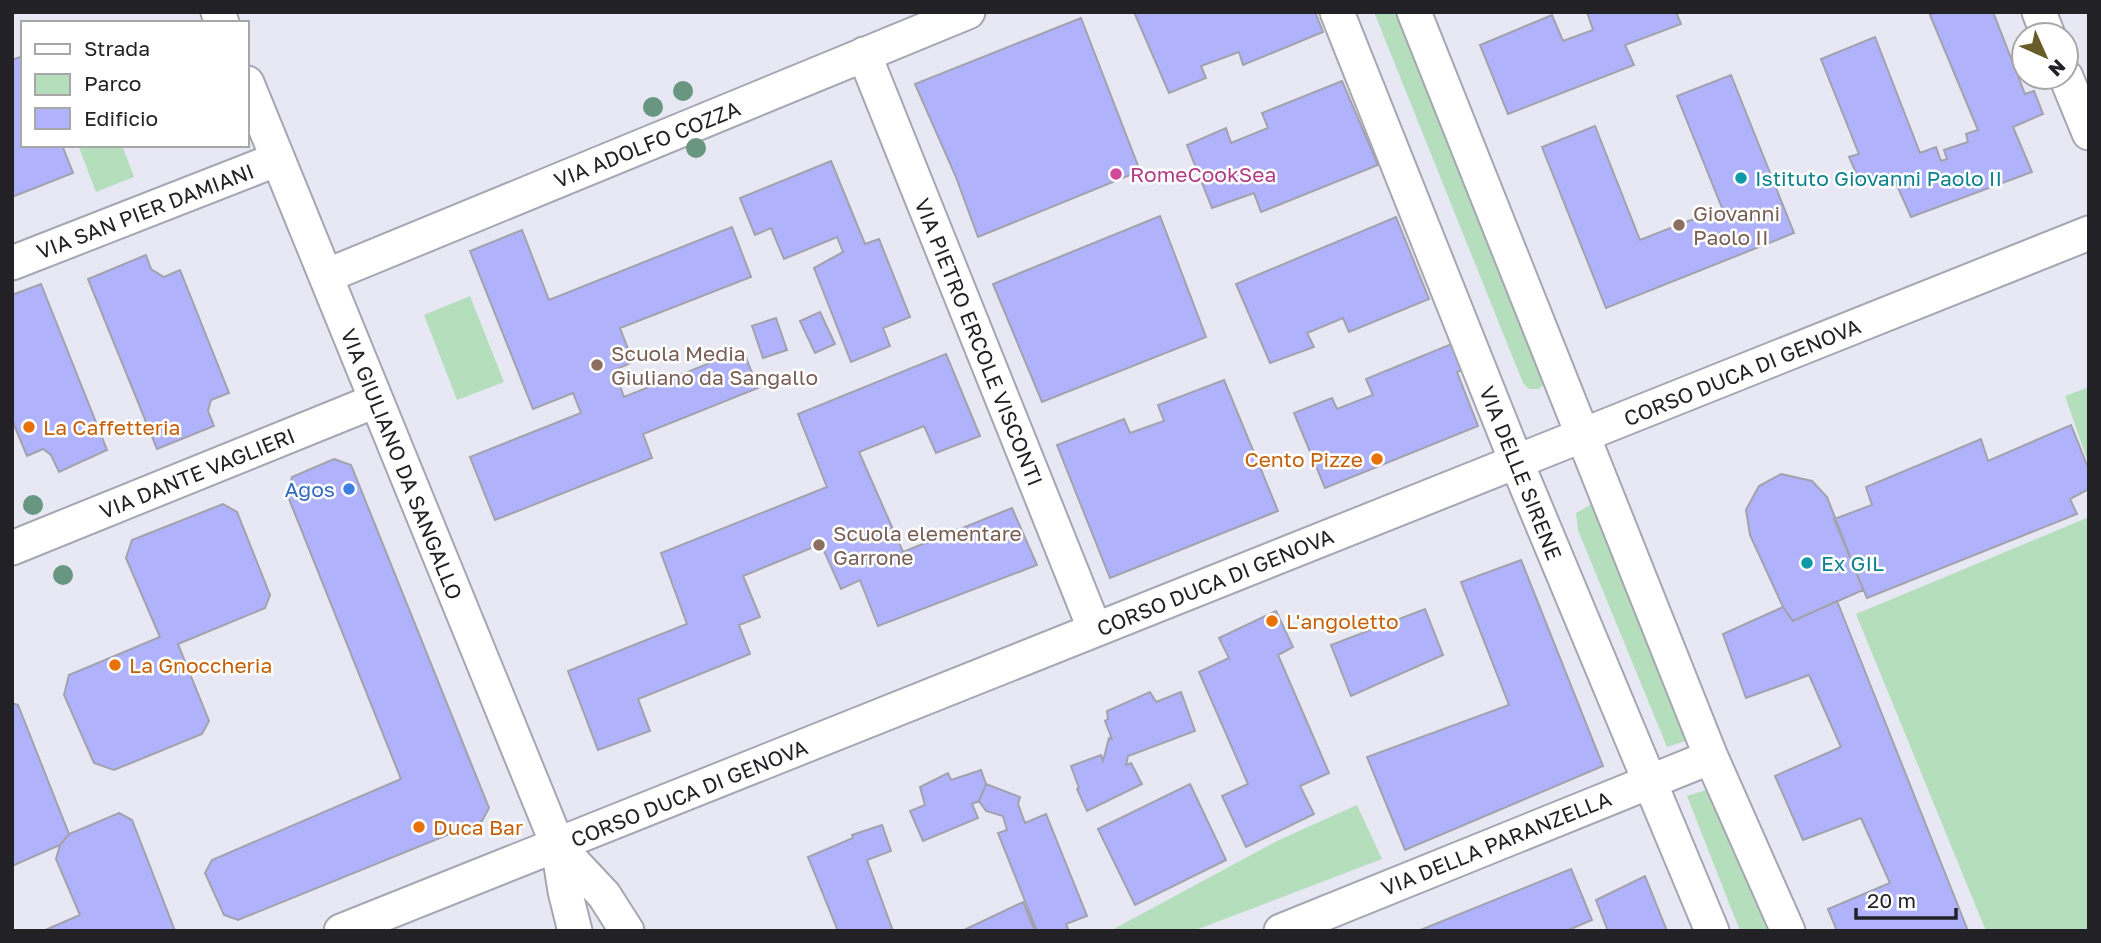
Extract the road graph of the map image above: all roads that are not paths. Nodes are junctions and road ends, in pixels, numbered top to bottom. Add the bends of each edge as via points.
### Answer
1 (968, 12) edge
2 (1338, 12) edge
3 (1414, 12) edge
4 (864, 54) junction
5 (248, 85) edge
6 (2072, 91) edge
7 (2089, 133) edge
8 (278, 159) junction
9 (2089, 233) edge
10 (12, 263) edge
11 (326, 276) junction
12 (375, 401) junction
13 (1584, 435) junction
14 (1516, 461) junction
15 (15, 547) edge
16 (1095, 630) junction
17 (1711, 757) junction
18 (1648, 781) junction
19 (558, 846) junction
20 (341, 931) edge
21 (575, 931) edge
22 (627, 931) edge
23 (1281, 931) edge
24 (1712, 931) edge
25 (1788, 931) edge

1 - 4 street, VIA ADOLFO COZZA
2 - 14 street, VIA DELLE SIRENE
3 - 13 street
4 - 11 street, VIA ADOLFO COZZA
4 - 16 street, VIA PIETRO ERCOLE VISCONTI
5 - 8 street, VIA GIULIANO DA SANGALLO
6 - 7 street
8 - 10 street, VIA SAN PIER DAMIANI
8 - 11 street, VIA GIULIANO DA SANGALLO
9 - 13 street, CORSO DUCA DI GENOVA
11 - 12 street, VIA GIULIANO DA SANGALLO
12 - 15 street, VIA DANTE VAGLIERI
12 - 19 street, VIA GIULIANO DA SANGALLO
13 - 14 street, CORSO DUCA DI GENOVA
13 - 17 street
14 - 16 street, CORSO DUCA DI GENOVA
14 - 18 street, VIA DELLE SIRENE
16 - 19 street, CORSO DUCA DI GENOVA
17 - 18 street, VIA DELLA PARANZELLA
17 - 25 street
18 - 23 street, VIA DELLA PARANZELLA
18 - 24 street, VIA DELLE SIRENE
19 - 20 street, CORSO DUCA DI GENOVA
19 - 21 street
19 - 22 street via 604,895

